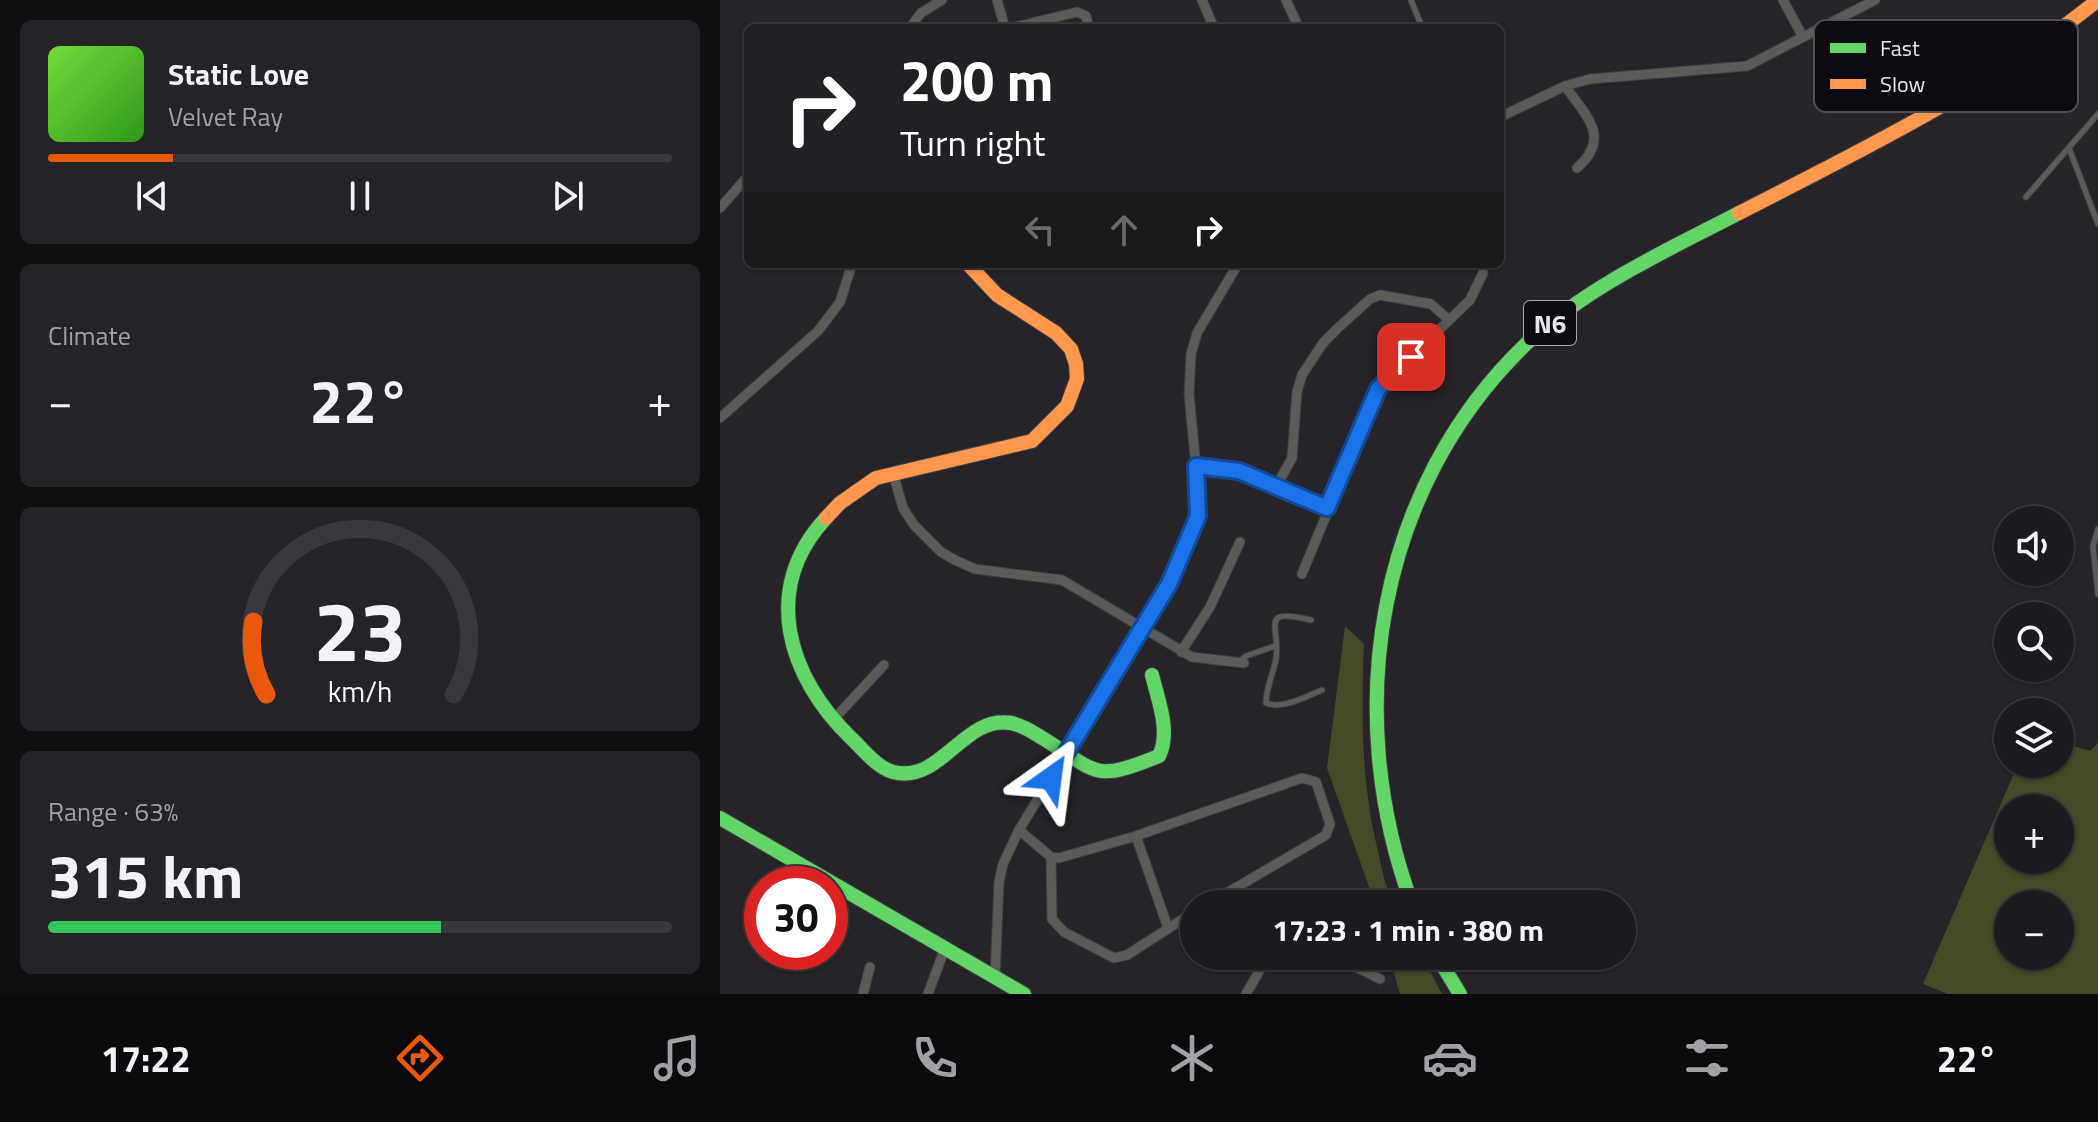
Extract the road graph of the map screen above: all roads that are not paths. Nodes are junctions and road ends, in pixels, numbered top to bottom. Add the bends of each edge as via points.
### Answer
1 (942, 0) edge
2 (997, 0) edge
3 (1202, 0) edge
4 (1286, 0) edge
5 (1411, 0) edge
6 (1783, 0) edge
7 (1875, 0) edge
8 (2098, 0) edge
9 (1836, 20) edge
10 (2076, 20) edge
11 (913, 24) edge
12 (1004, 24) edge
13 (1028, 24) edge
14 (1088, 24) edge
15 (1212, 24) edge
16 (1297, 24) edge
17 (1421, 24) edge
18 (1814, 31) edge
19 (1803, 37) junction
20 (1565, 86) junction
21 (1931, 112) edge
22 (2098, 114) edge
23 (1504, 115) edge
24 (2069, 148) junction
25 (1577, 168) dead end
26 (744, 181) edge
27 (2026, 197) dead end
28 (720, 208) edge
29 (2098, 224) edge
30 (851, 268) edge
31 (971, 268) edge
32 (1236, 268) edge
33 (1483, 273) dead end
34 (1449, 320) junction
35 (720, 418) edge
36 (1196, 466) junction
37 (893, 473) junction
38 (1277, 485) junction
39 (1327, 508) junction
40 (2098, 529) edge
41 (1240, 542) dead end
42 (1302, 574) dead end
43 (2098, 594) edge
44 (1311, 620) dead end
45 (1142, 630) junction
46 (1275, 646) junction
47 (1181, 652) junction
48 (1241, 663) joint
49 (884, 665) dead end
50 (1152, 675) dead end
51 (1322, 690) dead end
52 (833, 720) junction
53 (1067, 752) junction
54 (720, 818) edge
55 (1019, 830) junction
56 (1136, 836) junction
57 (1051, 857) junction
58 (1232, 890) edge
59 (1407, 890) edge
60 (1180, 921) edge
61 (1168, 928) junction
62 (945, 948) junction
63 (870, 967) dead end
64 (1260, 970) edge
65 (1362, 970) edge
66 (1445, 970) edge
67 (995, 977) junction
68 (1380, 979) dead end
69 (863, 994) edge
70 (928, 994) edge
71 (1024, 994) edge
72 (1246, 994) edge
73 (1460, 994) edge

1 - 11 street
2 - 12 street
3 - 15 street
4 - 16 street
5 - 17 lane
6 - 19 street
7 - 9 street
8 - 10 main road, N6
13 - 14 street via 1077,12
18 - 19 street
19 - 20 street via 1747,66 1636,73
20 - 23 street
20 - 25 street via 1590,121 1595,141 1590,156
21 - 59 main road, N6 via 1595,292 1532,339 1435,460 1415,504 1380,634 1375,723 1383,802
22 - 24 lane
24 - 27 lane
24 - 29 lane
26 - 28 street
30 - 35 street via 840,302 818,331
31 - 37 main road via 998,297 1058,334 1078,367 1078,387 1051,428 1032,441
32 - 36 street via 1197,333 1191,354
33 - 34 street via 1470,300
34 - 38 street via 1431,304 1380,295 1338,328 1302,375 1292,458
34 - 39 street via 1378,389
36 - 38 street via 1239,471
36 - 45 street via 1194,530
37 - 45 street via 903,508 941,552 975,569 1062,580
37 - 52 main road via 856,490 829,511 800,550 789,581 787,612 800,673
38 - 39 street
39 - 42 street
40 - 43 lane via 2093,546
41 - 47 street via 1210,607
44 - 46 lane via 1287,614 1277,619
45 - 47 street
45 - 53 street
46 - 48 lane via 1246,656
46 - 51 lane via 1266,703 1282,705
47 - 48 street
49 - 52 street
50 - 53 main road via 1164,734 1159,756 1104,773
52 - 53 main road via 895,773 929,769 973,732 993,723 1021,725
53 - 55 street
54 - 62 main road
55 - 57 street
55 - 67 street via 999,882
56 - 57 street
56 - 58 street via 1312,778 1330,824 1326,835
56 - 61 street
57 - 61 street via 1050,910 1064,932 1114,958
60 - 61 street
62 - 67 main road
62 - 70 street
63 - 69 street
64 - 72 street
65 - 68 street
66 - 73 main road
67 - 71 main road

